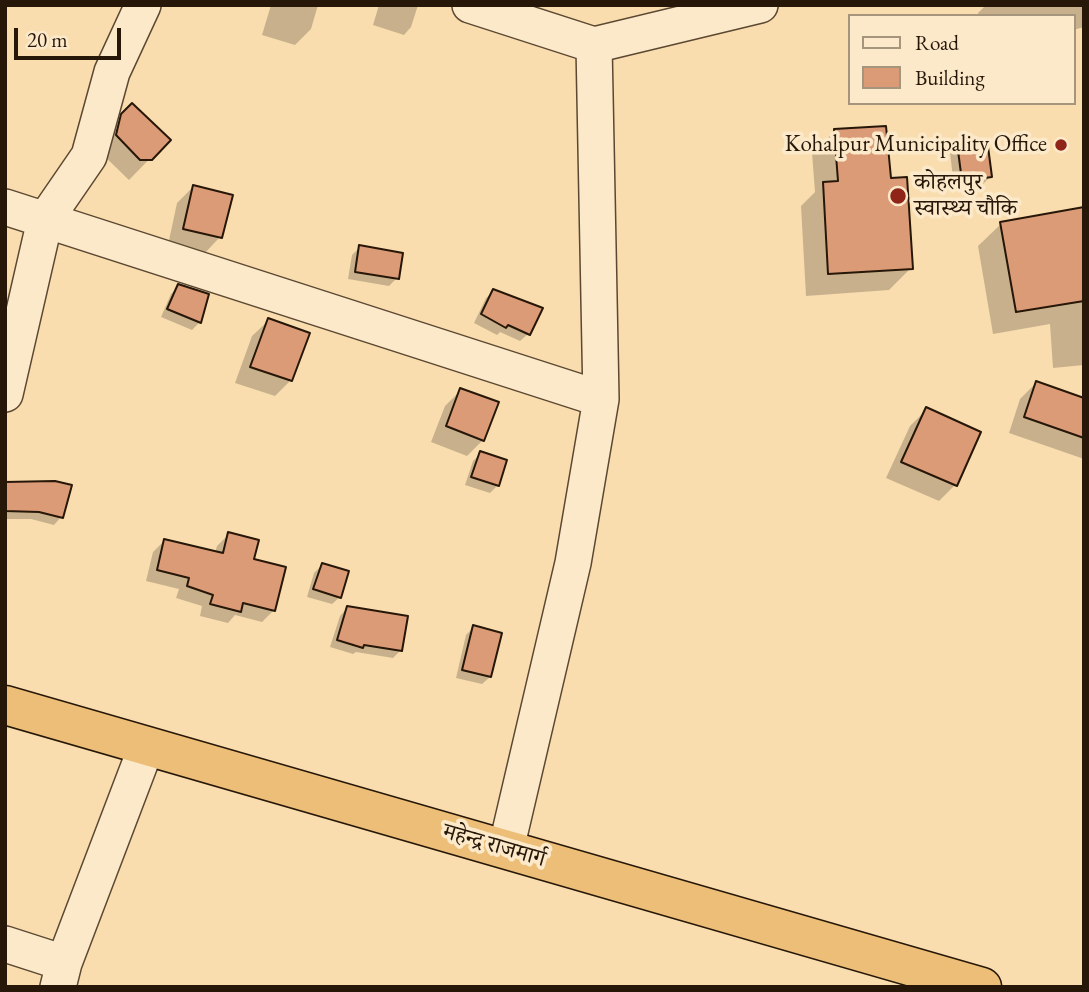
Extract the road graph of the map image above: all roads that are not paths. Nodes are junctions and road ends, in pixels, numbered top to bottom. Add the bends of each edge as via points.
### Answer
1 (143, 5) edge
2 (470, 5) edge
3 (760, 5) edge
4 (594, 45) junction
5 (5, 206) edge
6 (45, 220) junction
7 (5, 394) edge
8 (601, 399) junction
9 (5, 705) edge
10 (147, 745) junction
11 (506, 849) junction
12 (5, 944) edge
13 (61, 975) edge
14 (982, 987) edge

1 - 6 street via 112,72 89,156
2 - 4 street
3 - 4 street
4 - 8 street
5 - 6 street
6 - 7 street
6 - 8 street
8 - 11 street via 573,563
9 - 10 highway, महेन्द्र राजमार्ग
10 - 11 highway, महेन्द्र राजमार्ग
10 - 13 street
11 - 14 highway, महेन्द्र राजमार्ग
12 - 13 street

